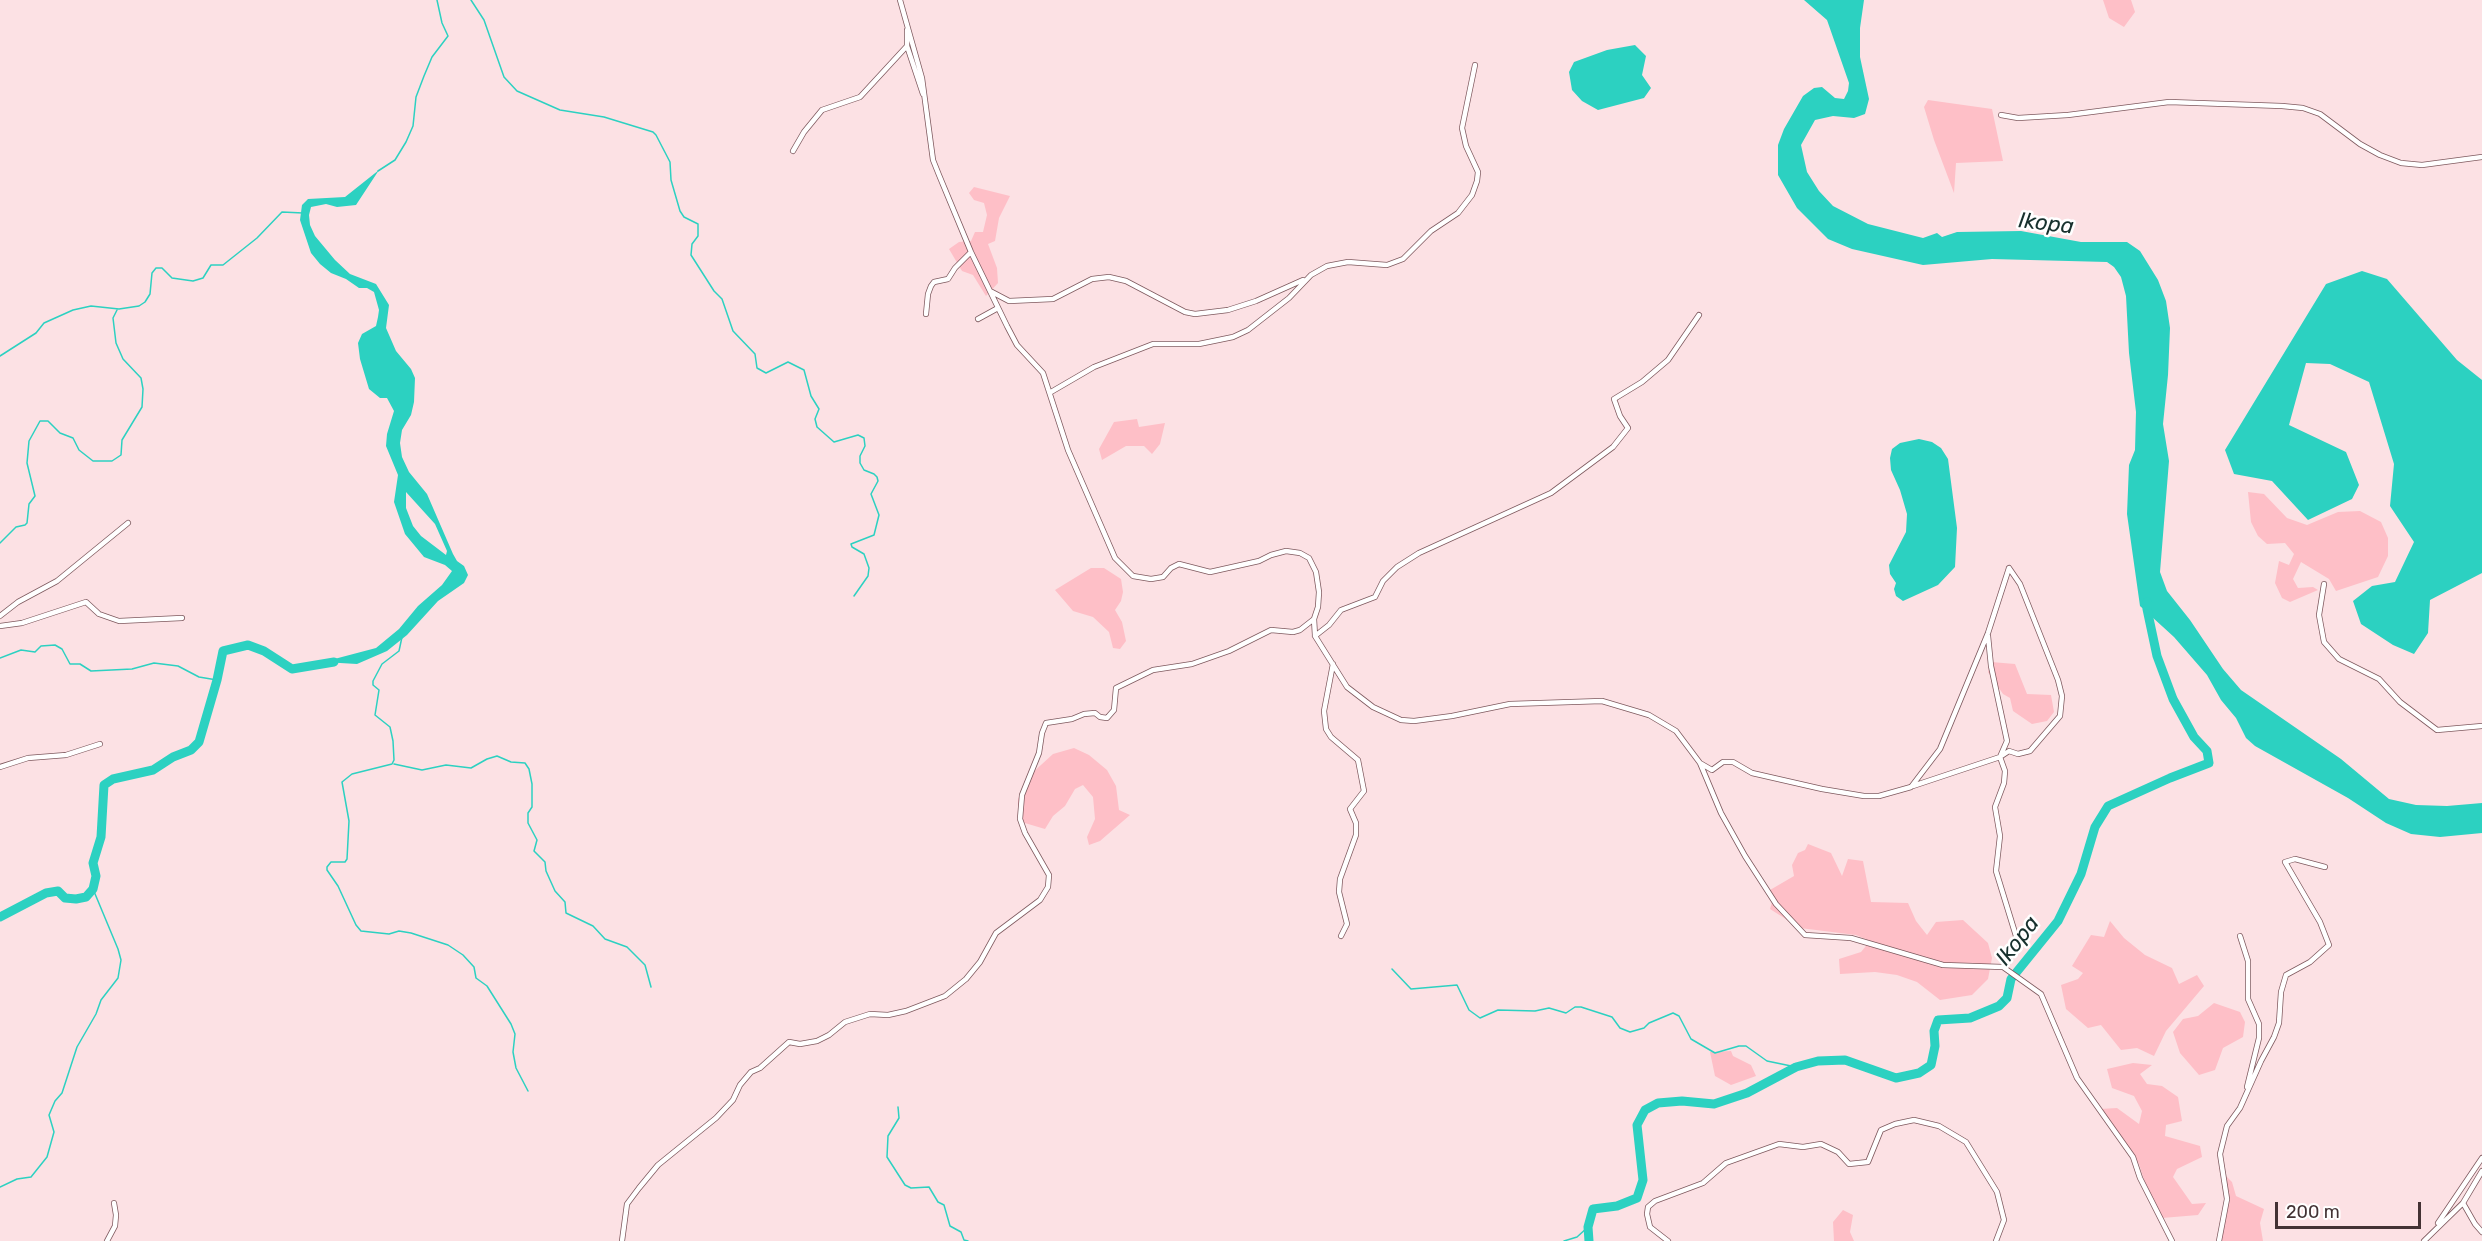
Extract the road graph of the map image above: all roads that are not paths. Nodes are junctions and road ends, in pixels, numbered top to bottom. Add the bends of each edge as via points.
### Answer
1 (900, 0) edge
2 (907, 21) junction
3 (907, 46) junction
4 (1475, 65) dead end
5 (926, 99) junction
6 (2001, 115) dead end
7 (793, 151) dead end
8 (2482, 157) edge
9 (971, 252) junction
10 (1311, 275) junction
11 (990, 291) junction
12 (998, 308) junction
13 (926, 314) dead end
14 (1699, 315) dead end
15 (978, 319) dead end
16 (1051, 392) junction
17 (128, 523) dead end
18 (2324, 584) dead end
19 (0, 616) edge
20 (182, 618) dead end
21 (1314, 619) junction
22 (0, 626) edge
23 (1988, 633) junction
24 (1315, 636) junction
25 (1333, 664) junction
26 (2482, 726) edge
27 (100, 744) dead end
28 (2000, 758) junction
29 (1700, 763) junction
30 (0, 767) edge
31 (1911, 787) junction
32 (2325, 867) dead end
33 (1341, 936) dead end
34 (2240, 936) dead end
35 (2003, 967) junction
36 (2247, 1092) junction
37 (2482, 1158) edge
38 (2482, 1171) edge
39 (114, 1203) dead end
40 (2463, 1203) junction
41 (2482, 1232) edge
42 (2431, 1233) junction
43 (107, 1241) edge
44 (622, 1241) edge
45 (1668, 1241) edge
46 (1996, 1241) edge
47 (2172, 1241) edge
48 (2219, 1241) edge
49 (2424, 1241) edge

1 - 2 street
2 - 3 street
2 - 5 street
3 - 5 street
3 - 7 street via 860,97 822,110
4 - 10 street via 1462,128 1478,172 1477,181 1458,213 1396,263 1375,266 1348,262 1327,266
5 - 9 street via 933,160
6 - 8 street via 2068,115 2169,102 2282,106 2320,114 2360,144 2401,163 2422,165
9 - 11 street
9 - 13 street via 948,279 931,286
10 - 11 street via 1256,302 1209,313 1185,312 1126,281 1109,277 1092,279 1053,299 1009,301
10 - 16 street via 1267,316 1233,337 1199,345 1153,344 1094,367
11 - 12 street
12 - 15 street
12 - 16 street via 1017,345 1043,373
14 - 24 street via 1668,360 1614,399 1628,428 1613,447 1551,493 1419,553 1390,574 1375,597 1341,610
16 - 21 street via 1068,450 1092,508 1115,558 1133,576 1163,576 1179,564 1210,572 1259,561 1286,550 1300,553 1309,558 1316,572 1319,592
17 - 19 street via 57,581
18 - 26 street via 2319,615 2324,642 2339,659 2379,679 2400,702 2437,730
20 - 22 street via 119,621 99,614 86,602 22,623
21 - 24 street
21 - 44 street via 1300,630 1271,630 1192,664 1153,670 1116,688 1114,710 1107,718 1095,713 1046,723 1022,795 1020,819 1049,874 1048,887 1040,900 996,933 981,962 945,996 906,1011 870,1014 845,1022 818,1041 789,1042 751,1072 734,1100 658,1165 639,1188 627,1204
23 - 28 street via 2007,741
23 - 28 street via 2009,568 2027,602 2062,696 2060,716 2030,751 2009,751
23 - 31 street via 1940,749
24 - 25 street
25 - 29 street via 1347,687 1372,707 1401,720 1414,722 1510,704 1602,701 1649,715 1677,731
25 - 33 street via 1324,711 1326,729 1358,760 1364,791 1350,809 1356,835 1340,879 1347,924
27 - 30 street via 66,755 28,758
28 - 31 street
28 - 35 street via 2005,771 1995,807 2000,836 1996,871 2016,936
29 - 31 street via 1712,770 1723,762 1733,762 1752,773 1864,796
29 - 35 street via 1744,856 1776,904 1805,935 1851,938 1943,965
32 - 36 street via 2295,859 2285,862 2329,945 2310,962 2286,975 2279,1023
34 - 36 street via 2248,961 2248,999 2259,1024
35 - 47 street via 2041,994 2077,1078 2133,1157
36 - 48 street via 2221,1143 2227,1199
37 - 42 street
38 - 40 street
39 - 43 street via 114,1227
40 - 41 street
40 - 42 street
42 - 49 street
45 - 46 street via 1650,1227 1648,1206 1702,1183 1726,1163 1779,1144 1821,1144 1838,1152 1849,1164 1868,1162 1881,1130 1914,1120 1938,1126 1966,1142 1997,1192 2004,1220

